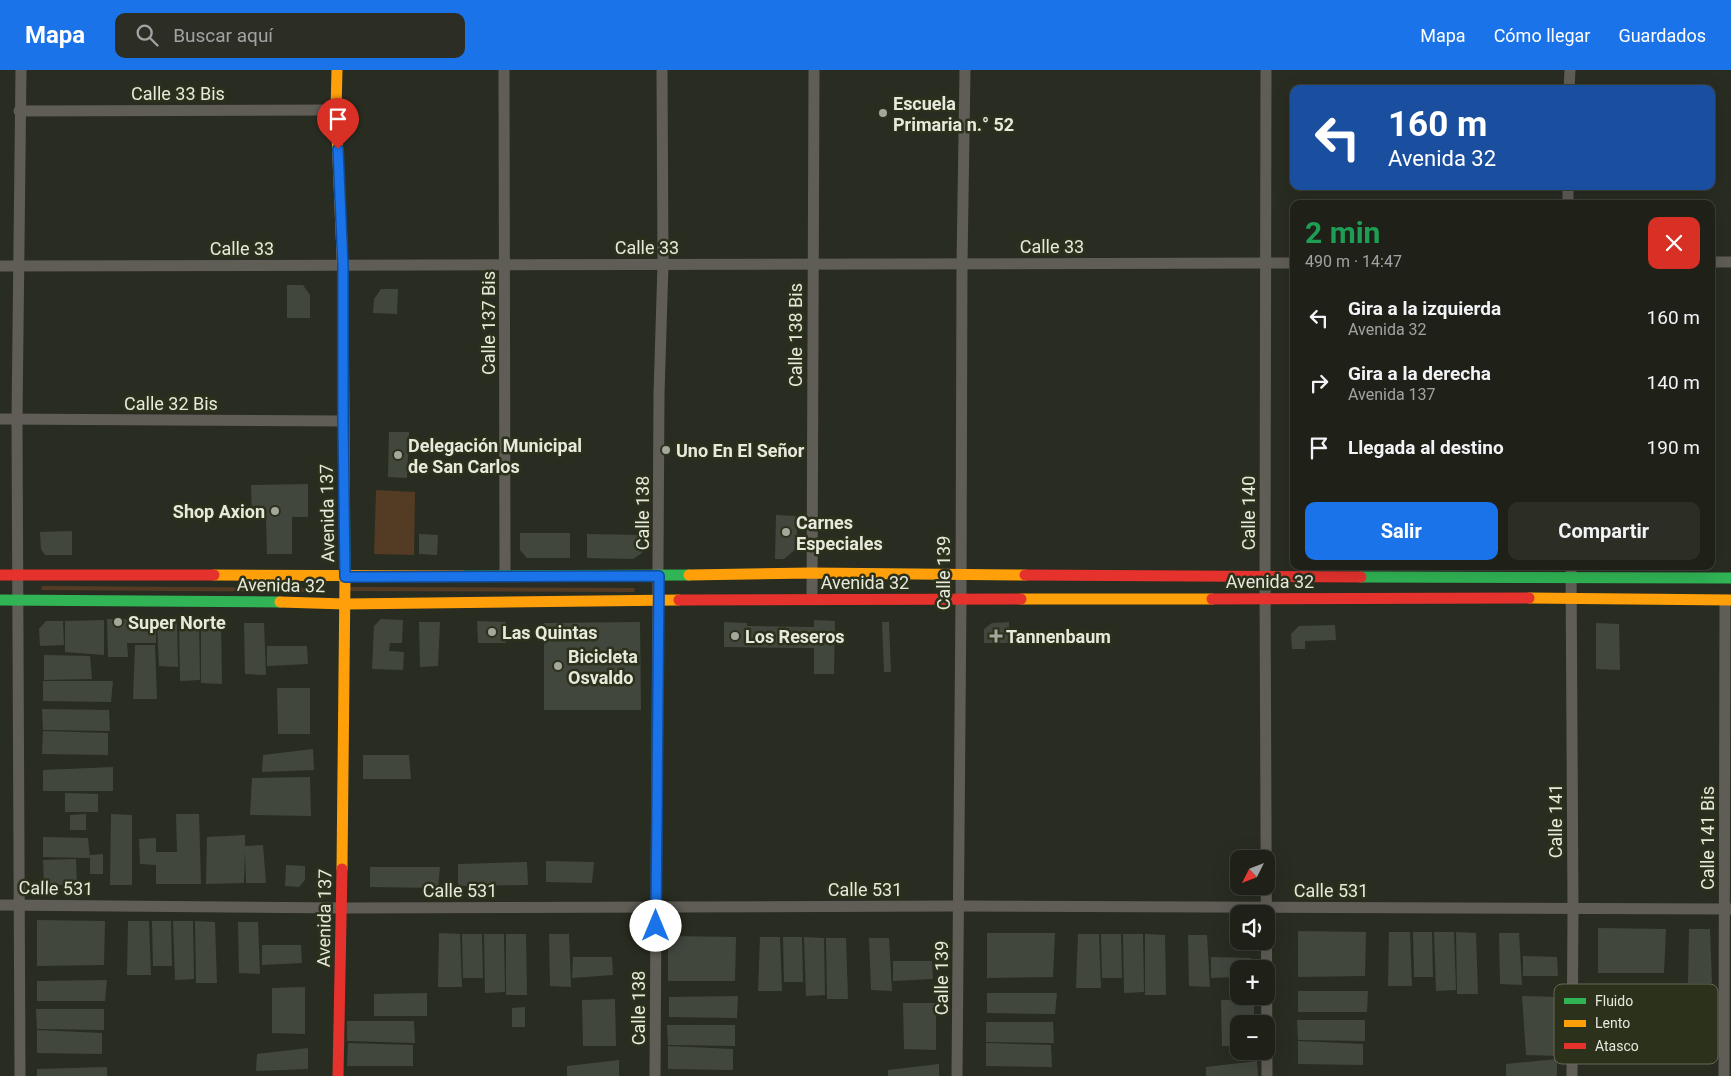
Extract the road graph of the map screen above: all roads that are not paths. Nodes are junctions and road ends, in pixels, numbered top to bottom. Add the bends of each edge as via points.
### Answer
1 (21, 70) edge
2 (337, 70) edge
3 (504, 70) edge
4 (662, 70) edge
5 (814, 70) edge
6 (965, 70) edge
7 (1266, 70) edge
8 (1570, 70) edge
9 (1570, 85) edge
10 (336, 110) junction
11 (19, 111) junction
12 (1715, 262) edge
13 (1731, 262) edge
14 (1265, 263) junction
15 (1290, 263) edge
16 (663, 264) junction
17 (813, 264) junction
18 (962, 264) junction
19 (505, 265) junction
20 (0, 266) edge
21 (19, 266) junction
22 (343, 266) junction
23 (0, 419) edge
24 (17, 419) junction
25 (343, 421) junction
26 (1571, 572) edge
27 (811, 573) junction
28 (960, 574) junction
29 (0, 575) edge
30 (18, 575) junction
31 (505, 576) junction
32 (659, 576) junction
33 (345, 577) junction
34 (1265, 577) junction
35 (1731, 578) edge
36 (1572, 598) junction
37 (1266, 599) junction
38 (0, 600) edge
39 (659, 600) junction
40 (812, 600) junction
41 (961, 600) junction
42 (1728, 600) edge
43 (18, 601) junction
44 (345, 604) junction
45 (0, 905) edge
46 (20, 905) junction
47 (1266, 905) edge
48 (958, 906) junction
49 (656, 907) junction
50 (1230, 907) edge
51 (1275, 907) edge
52 (342, 908) junction
53 (1573, 908) junction
54 (1728, 910) edge
55 (1266, 950) edge
56 (1573, 984) edge
57 (20, 1076) edge
58 (338, 1076) edge
59 (655, 1076) edge
60 (958, 1076) edge
61 (1267, 1076) edge
62 (1724, 1076) edge

1 - 11 street
2 - 10 main road, Avenida 137
3 - 19 street, Calle 137 Bis
4 - 16 street, Calle 138
5 - 17 street, Calle 138 Bis
6 - 18 street, Calle 139
7 - 14 street, Calle 140
8 - 9 street
10 - 11 street, Calle 33 Bis
10 - 22 main road, Avenida 137
11 - 21 street
12 - 13 street
14 - 15 street, Calle 33
14 - 18 street, Calle 33
14 - 34 street, Calle 140
16 - 17 street, Calle 33
16 - 19 street, Calle 33
16 - 32 street, Calle 138
17 - 18 street, Calle 33
17 - 27 street, Calle 138 Bis
18 - 28 street, Calle 139
19 - 22 street, Calle 33
19 - 31 street, Calle 137 Bis
20 - 21 street, Calle 33
21 - 22 street, Calle 33
21 - 24 street
22 - 25 main road, Avenida 137
23 - 24 street, Calle 32 Bis
24 - 25 street, Calle 32 Bis
24 - 30 street
25 - 33 main road, Avenida 137
26 - 34 main road, Avenida 32
26 - 35 main road, Avenida 32
26 - 36 street, Calle 141
27 - 28 main road, Avenida 32
27 - 32 main road, Avenida 32
27 - 40 street, Calle 138 Bis
28 - 34 main road, Avenida 32
28 - 41 street, Calle 139
29 - 30 main road, Avenida 32
30 - 33 main road, Avenida 32
30 - 43 street
31 - 32 main road, Avenida 32
31 - 33 main road, Avenida 32
32 - 39 street, Calle 138
33 - 44 main road, Avenida 137
34 - 37 street, Calle 140
36 - 37 main road, Avenida 32
36 - 42 main road, Avenida 32
36 - 53 street, Calle 141
37 - 41 main road, Avenida 32
37 - 47 street, Calle 140
38 - 43 main road, Avenida 32
39 - 40 main road, Avenida 32
39 - 44 main road, Avenida 32
39 - 49 street, Calle 138
40 - 41 main road, Avenida 32
41 - 48 street, Calle 139
42 - 54 street, Calle 141 Bis
43 - 44 main road, Avenida 32
43 - 46 street
44 - 52 main road, Avenida 137
45 - 46 street, Calle 531
46 - 52 street, Calle 531
46 - 57 street
48 - 49 street, Calle 531
48 - 50 street, Calle 531
48 - 60 street, Calle 139
49 - 52 street, Calle 531
49 - 59 street, Calle 138
51 - 53 street, Calle 531
52 - 58 main road, Avenida 137
53 - 54 street, Calle 531
53 - 56 street, Calle 141
54 - 62 street, Calle 141 Bis
55 - 61 street, Calle 140

